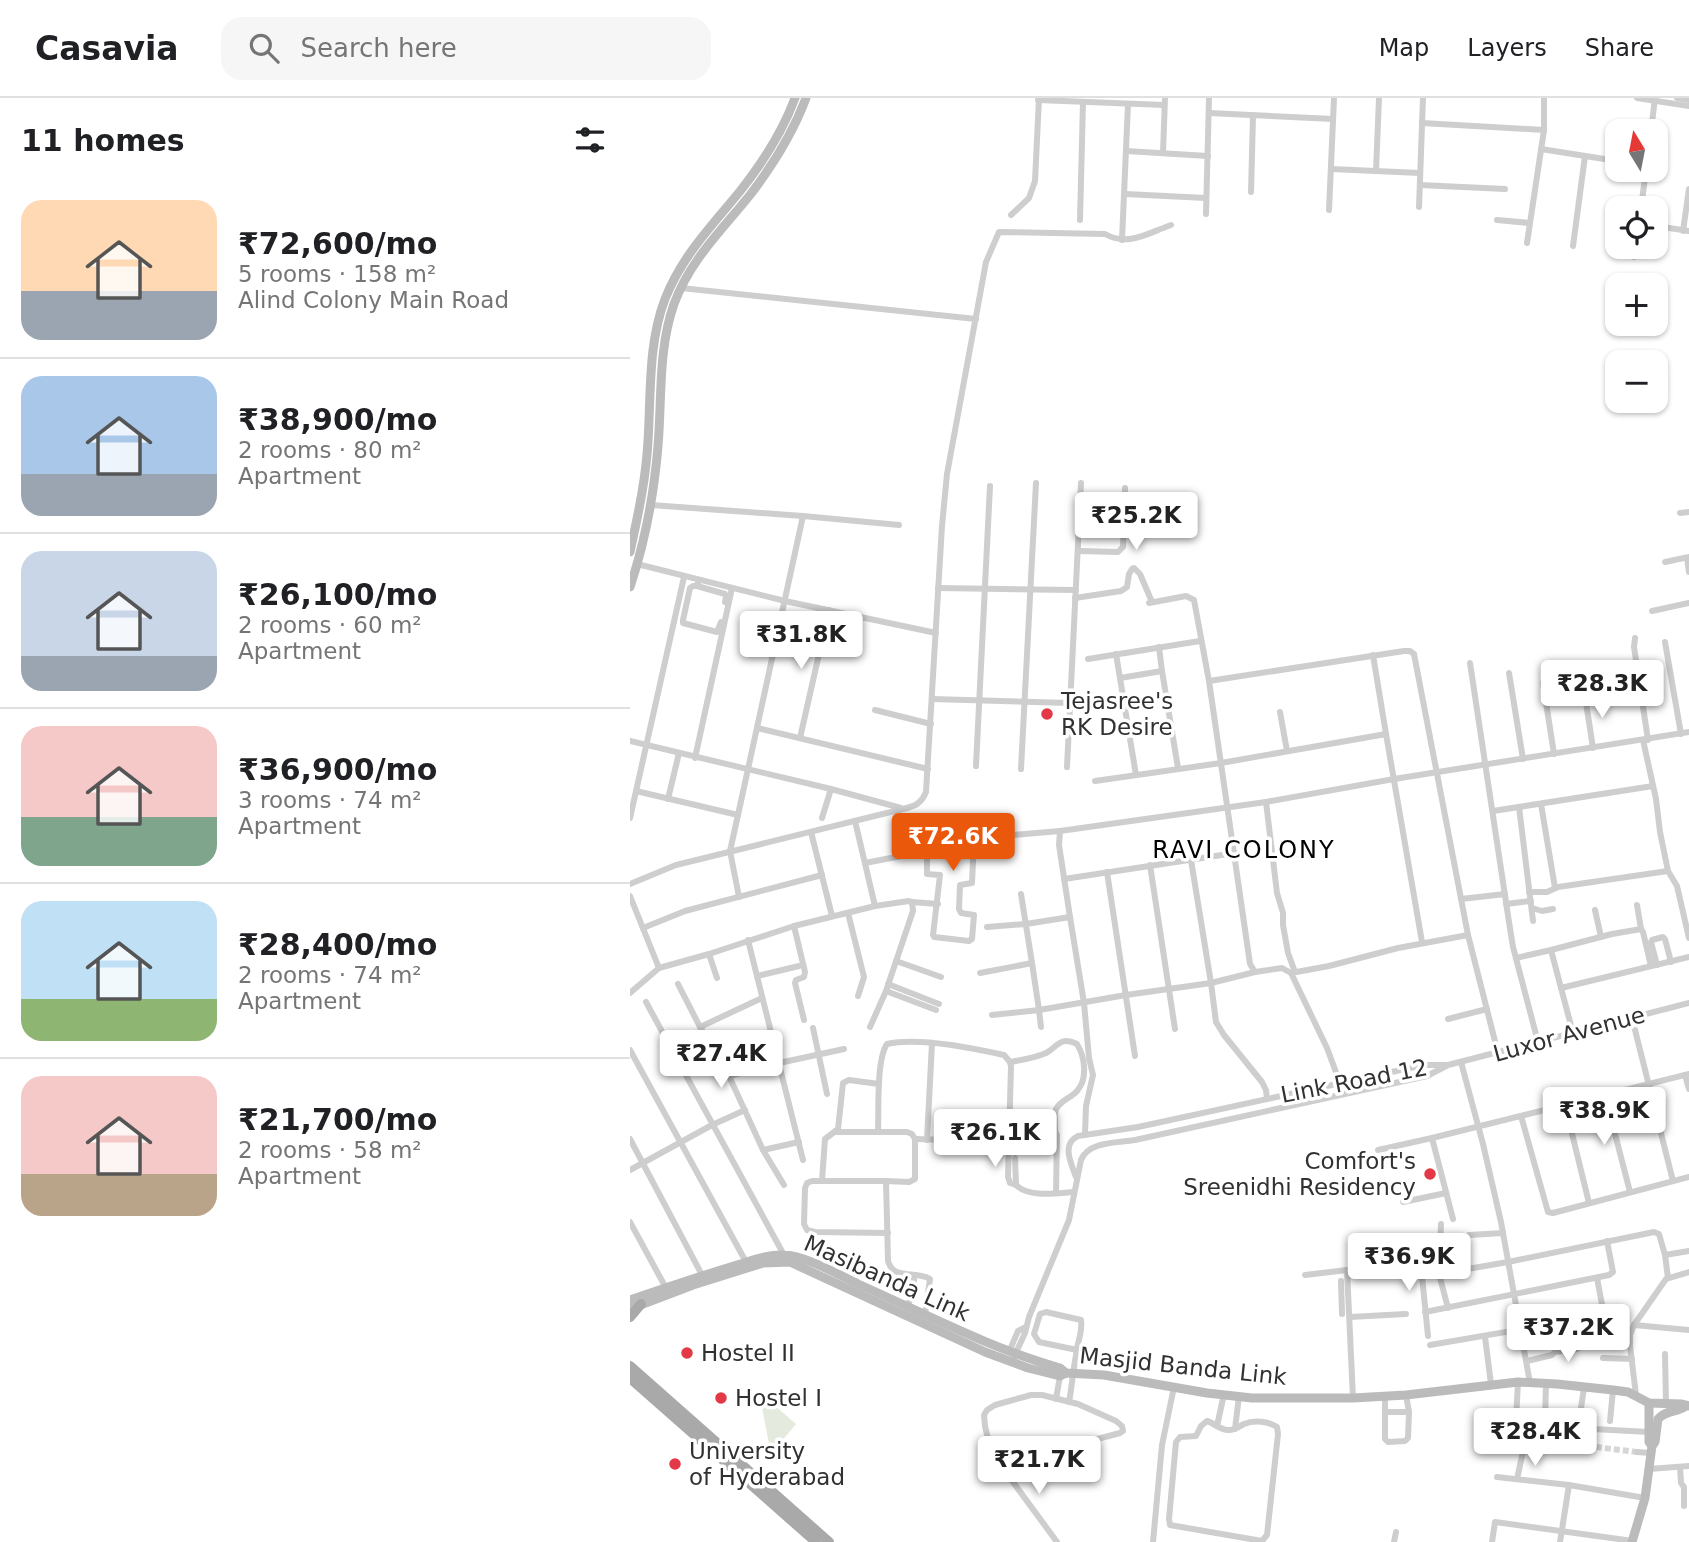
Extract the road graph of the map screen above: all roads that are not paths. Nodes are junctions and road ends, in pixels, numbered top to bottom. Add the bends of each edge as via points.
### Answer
1 (795, 98) edge
2 (806, 98) edge
3 (1209, 98) edge
4 (1334, 98) edge
5 (1379, 98) edge
6 (1423, 98) edge
7 (1544, 98) edge
8 (1637, 98) edge
9 (1677, 98) edge
10 (1039, 99) edge
11 (1655, 99) edge
12 (1687, 101) edge
13 (1083, 102) junction
14 (1164, 102) edge
15 (1128, 104) junction
16 (1209, 113) junction
17 (1253, 116) junction
18 (1333, 119) junction
19 (1652, 119) edge
20 (1422, 123) junction
21 (1544, 130) junction
22 (1541, 149) junction
23 (1126, 151) junction
24 (1163, 153) junction
25 (1208, 156) junction
26 (1585, 156) junction
27 (1605, 159) edge
28 (1331, 169) junction
29 (1376, 171) junction
30 (1420, 173) junction
31 (1420, 185) junction
32 (1505, 189) dead end
33 (1689, 189) edge
34 (1251, 192) dead end
35 (1125, 194) junction
36 (1206, 198) junction
37 (1419, 207) dead end
38 (1329, 210) dead end
39 (1206, 214) dead end
40 (1011, 215) dead end
41 (1080, 219) dead end
42 (1497, 220) dead end
43 (1530, 223) junction
44 (1171, 225) dead end
45 (1668, 228) edge
46 (1686, 231) edge
47 (1122, 240) junction
48 (1527, 243) dead end
49 (1573, 246) dead end
50 (681, 288) junction
51 (667, 309) junction
52 (976, 319) junction
53 (1036, 483) dead end
54 (1081, 483) dead end
55 (990, 486) dead end
56 (1125, 488) dead end
57 (651, 505) junction
58 (1689, 512) edge
59 (1680, 513) dead end
60 (803, 516) junction
61 (899, 525) dead end
62 (1078, 551) junction
63 (630, 552) edge
64 (1688, 558) edge
65 (1665, 562) dead end
66 (637, 564) junction
67 (1689, 572) edge
68 (684, 577) junction
69 (698, 583) junction
70 (630, 587) edge
71 (718, 588) junction
72 (732, 588) junction
73 (938, 588) junction
74 (985, 589) junction
75 (1030, 589) junction
76 (1075, 594) junction
77 (785, 601) junction
78 (1689, 603) edge
79 (829, 610) junction
80 (1652, 611) dead end
81 (936, 632) junction
82 (1635, 638) dead end
83 (1200, 641) junction
84 (1665, 642) dead end
85 (1159, 647) junction
86 (1116, 654) junction
87 (1373, 655) junction
88 (1088, 659) dead end
89 (1470, 663) dead end
90 (1162, 671) junction
91 (1509, 673) dead end
92 (1120, 678) junction
93 (1209, 681) junction
94 (1543, 683) dead end
95 (1585, 696) dead end
96 (932, 699) junction
97 (980, 701) junction
98 (1023, 702) junction
99 (1069, 703) junction
100 (875, 710) dead end
101 (1280, 712) dead end
102 (931, 724) junction
103 (757, 728) junction
104 (1686, 733) edge
105 (1386, 734) junction
106 (800, 738) junction
107 (1646, 740) junction
108 (630, 741) edge
109 (1689, 742) edge
110 (647, 745) junction
111 (1593, 748) junction
112 (1287, 751) junction
113 (679, 753) junction
114 (1554, 754) junction
115 (695, 758) junction
116 (1523, 759) junction
117 (1221, 763) junction
118 (976, 766) dead end
119 (1484, 766) junction
120 (1067, 767) dead end
121 (1178, 768) junction
122 (928, 769) junction
123 (1021, 769) dead end
124 (748, 771) junction
125 (1437, 772) junction
126 (1136, 775) junction
127 (1394, 779) junction
128 (1095, 781) dead end
129 (1653, 786) junction
130 (831, 789) junction
131 (636, 791) junction
132 (668, 799) junction
133 (1266, 802) junction
134 (1541, 804) junction
135 (1228, 807) junction
136 (1519, 807) junction
137 (902, 809) junction
138 (1493, 811) junction
139 (738, 815) junction
140 (630, 818) edge
141 (822, 818) dead end
142 (855, 821) junction
143 (984, 824) dead end
144 (1060, 831) junction
145 (811, 832) junction
146 (730, 851) junction
147 (927, 851) junction
148 (1235, 853) junction
149 (1191, 860) junction
150 (865, 863) junction
151 (1150, 865) junction
152 (1668, 871) junction
153 (1107, 872) junction
154 (822, 875) junction
155 (1064, 879) junction
156 (630, 884) edge
157 (1555, 888) junction
158 (1530, 892) junction
159 (1021, 894) dead end
160 (1505, 894) junction
161 (630, 896) edge
162 (739, 897) junction
163 (1461, 899) junction
164 (913, 904) junction
165 (938, 904) junction
166 (1506, 904) junction
167 (1531, 904) junction
168 (1637, 905) dead end
169 (875, 906) junction
170 (1553, 909) dead end
171 (1595, 910) dead end
172 (848, 913) junction
173 (832, 916) junction
174 (1070, 917) junction
175 (1533, 921) dead end
176 (1026, 924) junction
177 (794, 926) junction
178 (987, 927) dead end
179 (643, 928) junction
180 (1641, 929) junction
181 (1468, 935) junction
182 (1601, 937) junction
183 (1689, 939) edge
184 (748, 940) junction
185 (1422, 943) junction
186 (1551, 950) junction
187 (709, 954) junction
188 (1689, 957) edge
189 (1516, 958) junction
190 (1670, 960) junction
191 (896, 961) junction
192 (1032, 963) junction
193 (1655, 964) junction
194 (799, 966) dead end
195 (659, 968) junction
196 (1255, 972) junction
197 (980, 973) dead end
198 (1293, 973) junction
199 (757, 976) junction
200 (941, 976) dead end
201 (717, 978) dead end
202 (1211, 983) junction
203 (678, 984) dead end
204 (887, 987) junction
205 (1561, 988) junction
206 (1169, 989) junction
207 (630, 992) edge
208 (1125, 995) junction
209 (858, 996) dead end
210 (762, 998) junction
211 (646, 1002) dead end
212 (1084, 1003) junction
213 (1689, 1003) edge
214 (938, 1007) dead end
215 (1487, 1009) junction
216 (1039, 1010) junction
217 (992, 1016) dead end
218 (1632, 1018) junction
219 (1448, 1019) dead end
220 (804, 1020) dead end
221 (700, 1027) junction
222 (870, 1027) dead end
223 (1041, 1027) dead end
224 (813, 1028) dead end
225 (1175, 1029) dead end
226 (1573, 1033) junction
227 (1538, 1042) junction
228 (932, 1043) junction
229 (736, 1047) dead end
230 (844, 1049) dead end
231 (630, 1050) edge
232 (1498, 1053) junction
233 (818, 1054) junction
234 (718, 1056) junction
235 (1135, 1056) dead end
236 (1010, 1062) junction
237 (1461, 1062) junction
238 (779, 1063) junction
239 (1448, 1065) junction
240 (1687, 1074) edge
241 (729, 1076) junction
242 (1340, 1083) junction
243 (879, 1084) junction
244 (1649, 1084) junction
245 (1080, 1086) junction
246 (1689, 1089) edge
247 (1089, 1091) junction
248 (827, 1094) dead end
249 (1072, 1095) junction
250 (1605, 1095) junction
251 (1268, 1099) junction
252 (1087, 1102) junction
253 (1565, 1105) junction
254 (745, 1110) junction
255 (1521, 1116) junction
256 (712, 1125) junction
257 (1478, 1126) junction
258 (1010, 1131) junction
259 (1055, 1131) junction
260 (836, 1132) junction
261 (878, 1132) junction
262 (1085, 1134) junction
263 (1432, 1138) junction
264 (630, 1139) edge
265 (915, 1139) junction
266 (927, 1140) junction
267 (681, 1142) junction
268 (799, 1142) junction
269 (1009, 1142) junction
270 (763, 1150) junction
271 (1378, 1150) dead end
272 (1016, 1158) dead end
273 (803, 1160) dead end
274 (643, 1163) junction
275 (630, 1170) edge
276 (1689, 1177) edge
277 (1077, 1179) junction
278 (822, 1181) junction
279 (886, 1181) junction
280 (1673, 1181) junction
281 (784, 1185) dead end
282 (1016, 1185) junction
283 (1074, 1192) junction
284 (1630, 1192) junction
285 (1056, 1193) junction
286 (1446, 1193) junction
287 (1403, 1202) dead end
288 (1589, 1203) junction
289 (1453, 1219) dead end
290 (630, 1222) edge
291 (1441, 1224) dead end
292 (888, 1233) junction
293 (1503, 1233) junction
294 (1469, 1235) dead end
295 (1607, 1241) junction
296 (1383, 1242) dead end
297 (1419, 1246) junction
298 (1439, 1249) junction
299 (1689, 1251) edge
300 (1665, 1255) junction
301 (785, 1258) junction
302 (746, 1262) junction
303 (1508, 1262) junction
304 (820, 1271) junction
305 (1689, 1272) edge
306 (1439, 1274) junction
307 (702, 1275) junction
308 (914, 1275) junction
309 (1305, 1275) dead end
310 (1597, 1278) junction
311 (1668, 1278) junction
312 (666, 1288) junction
313 (1514, 1294) junction
314 (634, 1300) edge
315 (908, 1306) junction
316 (1448, 1308) junction
317 (630, 1309) edge
318 (1424, 1312) junction
319 (925, 1314) junction
320 (1406, 1314) dead end
321 (1346, 1315) junction
322 (630, 1317) edge
323 (1634, 1325) junction
324 (1520, 1330) junction
325 (1689, 1330) edge
326 (1630, 1335) junction
327 (1428, 1336) dead end
328 (1485, 1336) junction
329 (1579, 1339) dead end
330 (1603, 1339) dead end
331 (1430, 1345) dead end
332 (1077, 1350) junction
333 (1664, 1354) dead end
334 (1012, 1356) junction
335 (1603, 1358) dead end
336 (1632, 1359) junction
337 (1527, 1361) junction
338 (1046, 1364) joint
339 (630, 1366) edge
340 (1067, 1374) junction
341 (630, 1378) edge
342 (1518, 1382) junction
343 (1531, 1383) junction
344 (1546, 1383) junction
345 (1491, 1384) junction
346 (1174, 1387) junction
347 (1584, 1388) junction
348 (1613, 1390) junction
349 (1224, 1394) junction
350 (1406, 1395) junction
351 (1636, 1395) junction
352 (1239, 1396) junction
353 (1385, 1396) junction
354 (1353, 1398) junction
355 (1056, 1399) junction
356 (1069, 1402) junction
357 (1649, 1403) junction
358 (1666, 1404) junction
359 (1688, 1406) edge
360 (1385, 1412) junction
361 (1409, 1412) junction
362 (1516, 1420) dead end
363 (1545, 1421) dead end
364 (1610, 1421) dead end
365 (1217, 1426) junction
366 (1578, 1428) dead end
367 (1235, 1429) junction
368 (1528, 1429) dead end
369 (1651, 1442) junction
370 (1587, 1446) dead end
371 (1637, 1451) tunnel mouth
372 (1000, 1465) junction
373 (1689, 1466) edge
374 (1680, 1467) junction
375 (1649, 1469) junction
376 (1497, 1477) dead end
377 (1517, 1479) junction
378 (1569, 1485) junction
379 (1645, 1498) junction
380 (1684, 1506) dead end
381 (1561, 1531) junction
382 (1396, 1532) dead end
383 (1632, 1541) edge
384 (816, 1542) edge
385 (829, 1542) edge
386 (1056, 1542) edge
387 (1153, 1542) edge
388 (1394, 1542) edge
389 (1492, 1542) edge
390 (1560, 1542) edge

1 - 51 main road via 760,164 680,268
2 - 50 main road via 769,169 706,246
3 - 16 street
4 - 18 street
5 - 29 street
6 - 20 street
7 - 21 street
8 - 11 street
9 - 12 street
10 - 13 street
10 - 40 street via 1035,181 1029,198
11 - 12 street
11 - 19 street
13 - 15 street
13 - 41 street
14 - 15 street
14 - 24 street
15 - 23 street
16 - 17 street
16 - 25 street
17 - 18 street
17 - 34 street
18 - 28 street
20 - 21 street
20 - 30 street
21 - 22 street
22 - 26 street
22 - 43 street
23 - 24 street
23 - 35 street
24 - 25 street
25 - 36 street
26 - 27 street
26 - 49 street
28 - 29 street
28 - 38 street
29 - 30 street
30 - 31 street
31 - 32 street
31 - 37 street
33 - 46 street
35 - 36 street
35 - 47 street
36 - 39 street
42 - 43 street
43 - 48 street
44 - 47 street
45 - 46 street
47 - 52 street via 1105,234 999,232 986,262
50 - 51 main road
50 - 52 street
51 - 57 main road
51 - 63 main road via 656,330 645,481
52 - 73 street via 947,474
53 - 75 street
54 - 62 street
55 - 74 street
56 - 62 street via 1124,547 1118,552
57 - 60 street
57 - 66 main road
58 - 59 street
60 - 61 street
60 - 77 street
62 - 76 street
64 - 65 street
64 - 67 street
66 - 68 street
66 - 70 main road
68 - 69 street
68 - 110 street
69 - 71 street
69 - 71 street via 690,588 683,623 717,632 726,597
71 - 72 street
72 - 77 street
72 - 115 street
73 - 74 street
73 - 81 street
74 - 75 street
74 - 97 street
75 - 76 street
75 - 98 street
76 - 83 street via 1125,589 1134,568 1150,603 1186,596 1194,600
76 - 99 street
77 - 79 street
77 - 103 street
78 - 80 street
79 - 81 street
79 - 106 street
81 - 96 street
82 - 107 street
83 - 85 street
83 - 93 street
84 - 104 street
85 - 86 street
85 - 90 street
86 - 88 street
86 - 92 street
87 - 93 street
87 - 105 street
87 - 125 street via 1404,650 1414,654
89 - 119 street
90 - 92 street
90 - 121 street
91 - 116 street
92 - 126 street
93 - 117 street
94 - 114 street
95 - 111 street
96 - 97 street
96 - 102 street
97 - 98 street
97 - 118 street
98 - 99 street
98 - 123 street
99 - 120 street
100 - 102 street
101 - 112 street
102 - 122 street
103 - 106 street
103 - 124 street
104 - 107 street
104 - 109 street
105 - 112 street
105 - 127 street
106 - 122 street
107 - 111 street
107 - 129 street
108 - 110 street
110 - 113 street
110 - 131 street
111 - 114 street
112 - 117 street
113 - 115 street
113 - 132 street
114 - 116 street
115 - 124 street
116 - 119 street
117 - 121 street
117 - 135 street
119 - 125 street
119 - 138 street
121 - 126 street
122 - 137 street via 923,799
124 - 130 street
124 - 139 street
125 - 127 street
125 - 163 street
126 - 128 street
127 - 133 street
127 - 185 street
129 - 134 street
129 - 152 street
130 - 137 street
130 - 141 street
131 - 132 street
131 - 140 street
132 - 139 street
133 - 135 street
133 - 198 street
134 - 136 street
134 - 157 street
135 - 144 street
135 - 148 street
136 - 138 street
136 - 158 street
137 - 142 street
138 - 160 street
139 - 146 street
142 - 145 street
142 - 150 street
143 - 144 street via 1000,836
144 - 155 street
145 - 146 street
145 - 154 street
146 - 156 street via 676,865
146 - 162 street
147 - 150 street
147 - 165 street via 927,874 940,876
147 - 165 street via 930,834 974,841 972,883 960,886 959,909 961,914 974,915 972,939 934,937
148 - 149 street
148 - 196 street via 1250,964
149 - 151 street
149 - 202 street
150 - 169 street
151 - 153 street
151 - 206 street
152 - 157 street
152 - 183 street
153 - 155 street
153 - 208 street
154 - 162 street
154 - 173 street
155 - 174 street
157 - 158 street
158 - 167 street
159 - 176 street
160 - 163 street
160 - 166 street
161 - 179 street
162 - 179 street
163 - 181 street
164 - 165 street
164 - 169 street
164 - 191 street
166 - 167 street
166 - 189 street
167 - 170 street via 1542,911
167 - 175 street
168 - 180 street
169 - 172 street
171 - 182 street
172 - 173 street
172 - 209 street via 864,977
173 - 177 street
174 - 176 street
174 - 212 street
176 - 178 street
176 - 192 street
177 - 184 street
177 - 220 street via 805,975 795,983
179 - 195 street
180 - 182 street
180 - 193 street
181 - 185 street
181 - 215 street
182 - 186 street
184 - 187 street
184 - 199 street
185 - 198 street
186 - 189 street
186 - 205 street
187 - 195 street
187 - 201 street
188 - 190 street
189 - 227 street
190 - 193 street
190 - 193 street via 1663,937 1651,942
191 - 200 street
191 - 204 street
192 - 197 street
192 - 216 street
193 - 205 street
194 - 199 street
195 - 207 street
196 - 198 street via 1282,968
196 - 202 street
198 - 242 street
199 - 210 street
202 - 206 street
202 - 251 street via 1216,1022 1262,1082
203 - 221 street
204 - 214 street
204 - 222 street
205 - 226 street
206 - 208 street
206 - 225 street
208 - 212 street
208 - 235 street
210 - 221 street
210 - 238 street
211 - 256 street
212 - 216 street
212 - 247 street via 1093,1075
213 - 218 street, Luxor Avenue
215 - 219 street
215 - 232 street
216 - 217 street
216 - 223 street
218 - 226 street, Luxor Avenue
218 - 244 street
221 - 234 street
224 - 233 street
226 - 227 street, Luxor Avenue
227 - 232 street, Luxor Avenue
228 - 236 street via 1004,1055
228 - 243 street via 887,1044
228 - 266 street
229 - 234 street
230 - 233 street
231 - 267 street
232 - 237 street, Luxor Avenue
233 - 238 street
233 - 248 street
234 - 241 street
236 - 245 street via 1044,1054 1059,1042 1073,1042 1083,1058
236 - 258 street
237 - 239 street, Luxor Avenue
237 - 257 street
238 - 241 street
238 - 268 street
239 - 242 street, Link Road 12 via 1424,1065
239 - 277 street, Link Road 12 via 1415,1078 1098,1146 1083,1154
240 - 244 street
240 - 246 street
241 - 254 street
242 - 251 street, Link Road 12
243 - 260 street via 843,1083
243 - 261 street
244 - 250 street
244 - 280 street
245 - 247 street
245 - 249 street
247 - 252 street
249 - 252 street
249 - 259 street via 1055,1111
250 - 253 street
250 - 284 street
251 - 262 street, Link Road 12
252 - 262 street
253 - 255 street
253 - 288 street
254 - 256 street
254 - 270 street
255 - 257 street
255 - 288 street via 1548,1212
256 - 267 street
256 - 301 street
257 - 263 street
257 - 293 street
258 - 259 street
258 - 269 street
259 - 285 street
260 - 261 street
260 - 278 street via 824,1143
261 - 265 street via 907,1132
262 - 277 street, Link Road 12 via 1073,1138 1069,1145
263 - 271 street
263 - 286 street
264 - 274 street
265 - 266 street
265 - 279 street via 915,1179
266 - 269 street
267 - 274 street
267 - 302 street
268 - 270 street
268 - 273 street
269 - 282 street via 1009,1180
270 - 281 street
272 - 282 street
274 - 275 street
274 - 307 street
276 - 280 street
277 - 283 street, Link Road 12
278 - 279 street
278 - 292 street via 807,1183 805,1188 807,1230
279 - 292 street
280 - 284 street
282 - 285 street via 1027,1192
283 - 285 street
283 - 334 street, Link Road 12 via 1069,1220 1026,1327 1018,1331
284 - 288 street
286 - 287 street
286 - 289 street
290 - 312 street
291 - 298 street
292 - 308 street via 890,1267 896,1273
293 - 294 street
293 - 303 street
295 - 300 street via 1654,1232 1659,1234
295 - 303 street
295 - 310 street via 1613,1272
296 - 297 street
297 - 298 street
297 - 318 street
298 - 306 street
299 - 300 street
300 - 311 street
301 - 302 main road, Masibanda Link
301 - 304 main road, Masibanda Link via 813,1263
301 - 314 main road
302 - 307 main road, Masibanda Link
303 - 306 street
303 - 313 street
304 - 315 main road, Masibanda Link
304 - 334 main road via 963,1343
305 - 311 street
306 - 316 street
307 - 312 main road, Masibanda Link
308 - 315 street
308 - 319 street via 930,1279
309 - 321 street via 1347,1269 1343,1281
310 - 313 street
310 - 324 street via 1604,1315
311 - 323 street
312 - 314 main road, Masibanda Link
313 - 316 street
313 - 324 street
314 - 317 main road
314 - 322 main road
315 - 319 main road, Masibanda Link
316 - 318 street
318 - 327 street
319 - 334 main road, Masibanda Link
320 - 321 street
321 - 354 street
323 - 325 street
323 - 326 street
324 - 328 street
324 - 337 street
326 - 330 street
326 - 336 street
328 - 331 street
328 - 345 street
329 - 337 street via 1579,1348
332 - 332 street via 1081,1320 1040,1314 1034,1334 1039,1342
332 - 340 street
333 - 358 street
334 - 338 main road, Masibanda Link
334 - 340 main road
335 - 336 street
336 - 351 street
337 - 343 street
338 - 340 main road, Masjid Banda Link
339 - 385 main road
340 - 346 main road, Masjid Banda Link
340 - 355 street
340 - 356 street
341 - 384 main road
342 - 343 main road, Masjid Banda Link
342 - 345 main road, Masjid Banda Link
342 - 362 street
343 - 344 main road, Masjid Banda Link
344 - 347 main road, Masjid Banda Link
344 - 363 street
345 - 350 main road, Masjid Banda Link
346 - 349 main road, Masjid Banda Link
346 - 387 street via 1162,1445
347 - 348 main road, Masjid Banda Link
347 - 366 street
348 - 351 main road, Masjid Banda Link
348 - 364 street
349 - 352 main road, Masjid Banda Link
349 - 365 street
350 - 353 main road, Masjid Banda Link
350 - 361 street
351 - 357 main road, Masjid Banda Link
352 - 354 main road, Masjid Banda Link
352 - 367 street
353 - 354 main road, Masjid Banda Link
353 - 360 street
355 - 356 street
355 - 372 street via 1031,1395 986,1410 987,1438
356 - 372 street via 1116,1421 1123,1430
357 - 358 main road
357 - 369 main road
358 - 359 main road
359 - 369 main road via 1661,1416
360 - 361 street
360 - 361 street via 1385,1438 1405,1441
365 - 367 street
365 - 367 street via 1207,1421 1196,1436 1175,1442 1170,1525 1262,1541 1267,1535 1277,1427 1255,1422
368 - 377 street
369 - 370 street via 1593,1429 1586,1435
369 - 371 street
369 - 375 main road
372 - 386 street
373 - 374 street
374 - 375 street
374 - 380 street
375 - 379 main road
376 - 377 street
377 - 378 street
378 - 379 street
378 - 381 street
379 - 383 main road
381 - 383 street
381 - 389 street via 1495,1522
381 - 390 street
382 - 388 street

